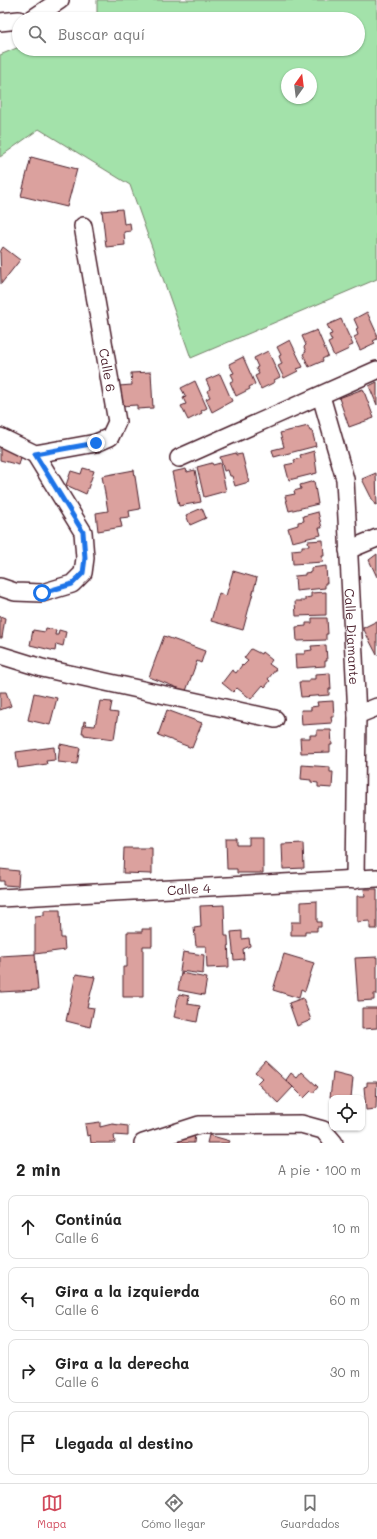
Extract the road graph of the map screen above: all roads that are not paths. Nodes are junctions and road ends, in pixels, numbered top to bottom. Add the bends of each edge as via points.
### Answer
1 (60, 0) edge
2 (42, 12) edge
3 (12, 21) edge
4 (0, 22) edge
5 (83, 226) dead end
6 (377, 370) edge
7 (321, 396) junction
8 (0, 437) edge
9 (35, 454) junction
10 (179, 458) dead end
11 (377, 538) edge
12 (348, 550) junction
13 (0, 587) edge
14 (0, 655) edge
15 (377, 707) edge
16 (357, 715) junction
17 (275, 719) dead end
18 (377, 878) edge
19 (356, 880) junction
20 (0, 898) edge
21 (143, 1143) edge
22 (334, 1143) edge

1 - 2 street
3 - 4 street
5 - 9 street, Calle 6 via 117,422 110,437 103,440
6 - 7 street
7 - 10 street
7 - 12 street, Calle Diamante via 345,479
8 - 9 street
9 - 13 street via 83,532 83,573 72,584 42,593 15,592
11 - 12 street
12 - 16 street, Calle Diamante
14 - 17 street via 42,668
15 - 16 street
16 - 19 street, Calle Diamante
18 - 19 street, Calle 4
19 - 20 street, Calle 4
21 - 22 street via 199,1124 301,1124 323,1130

